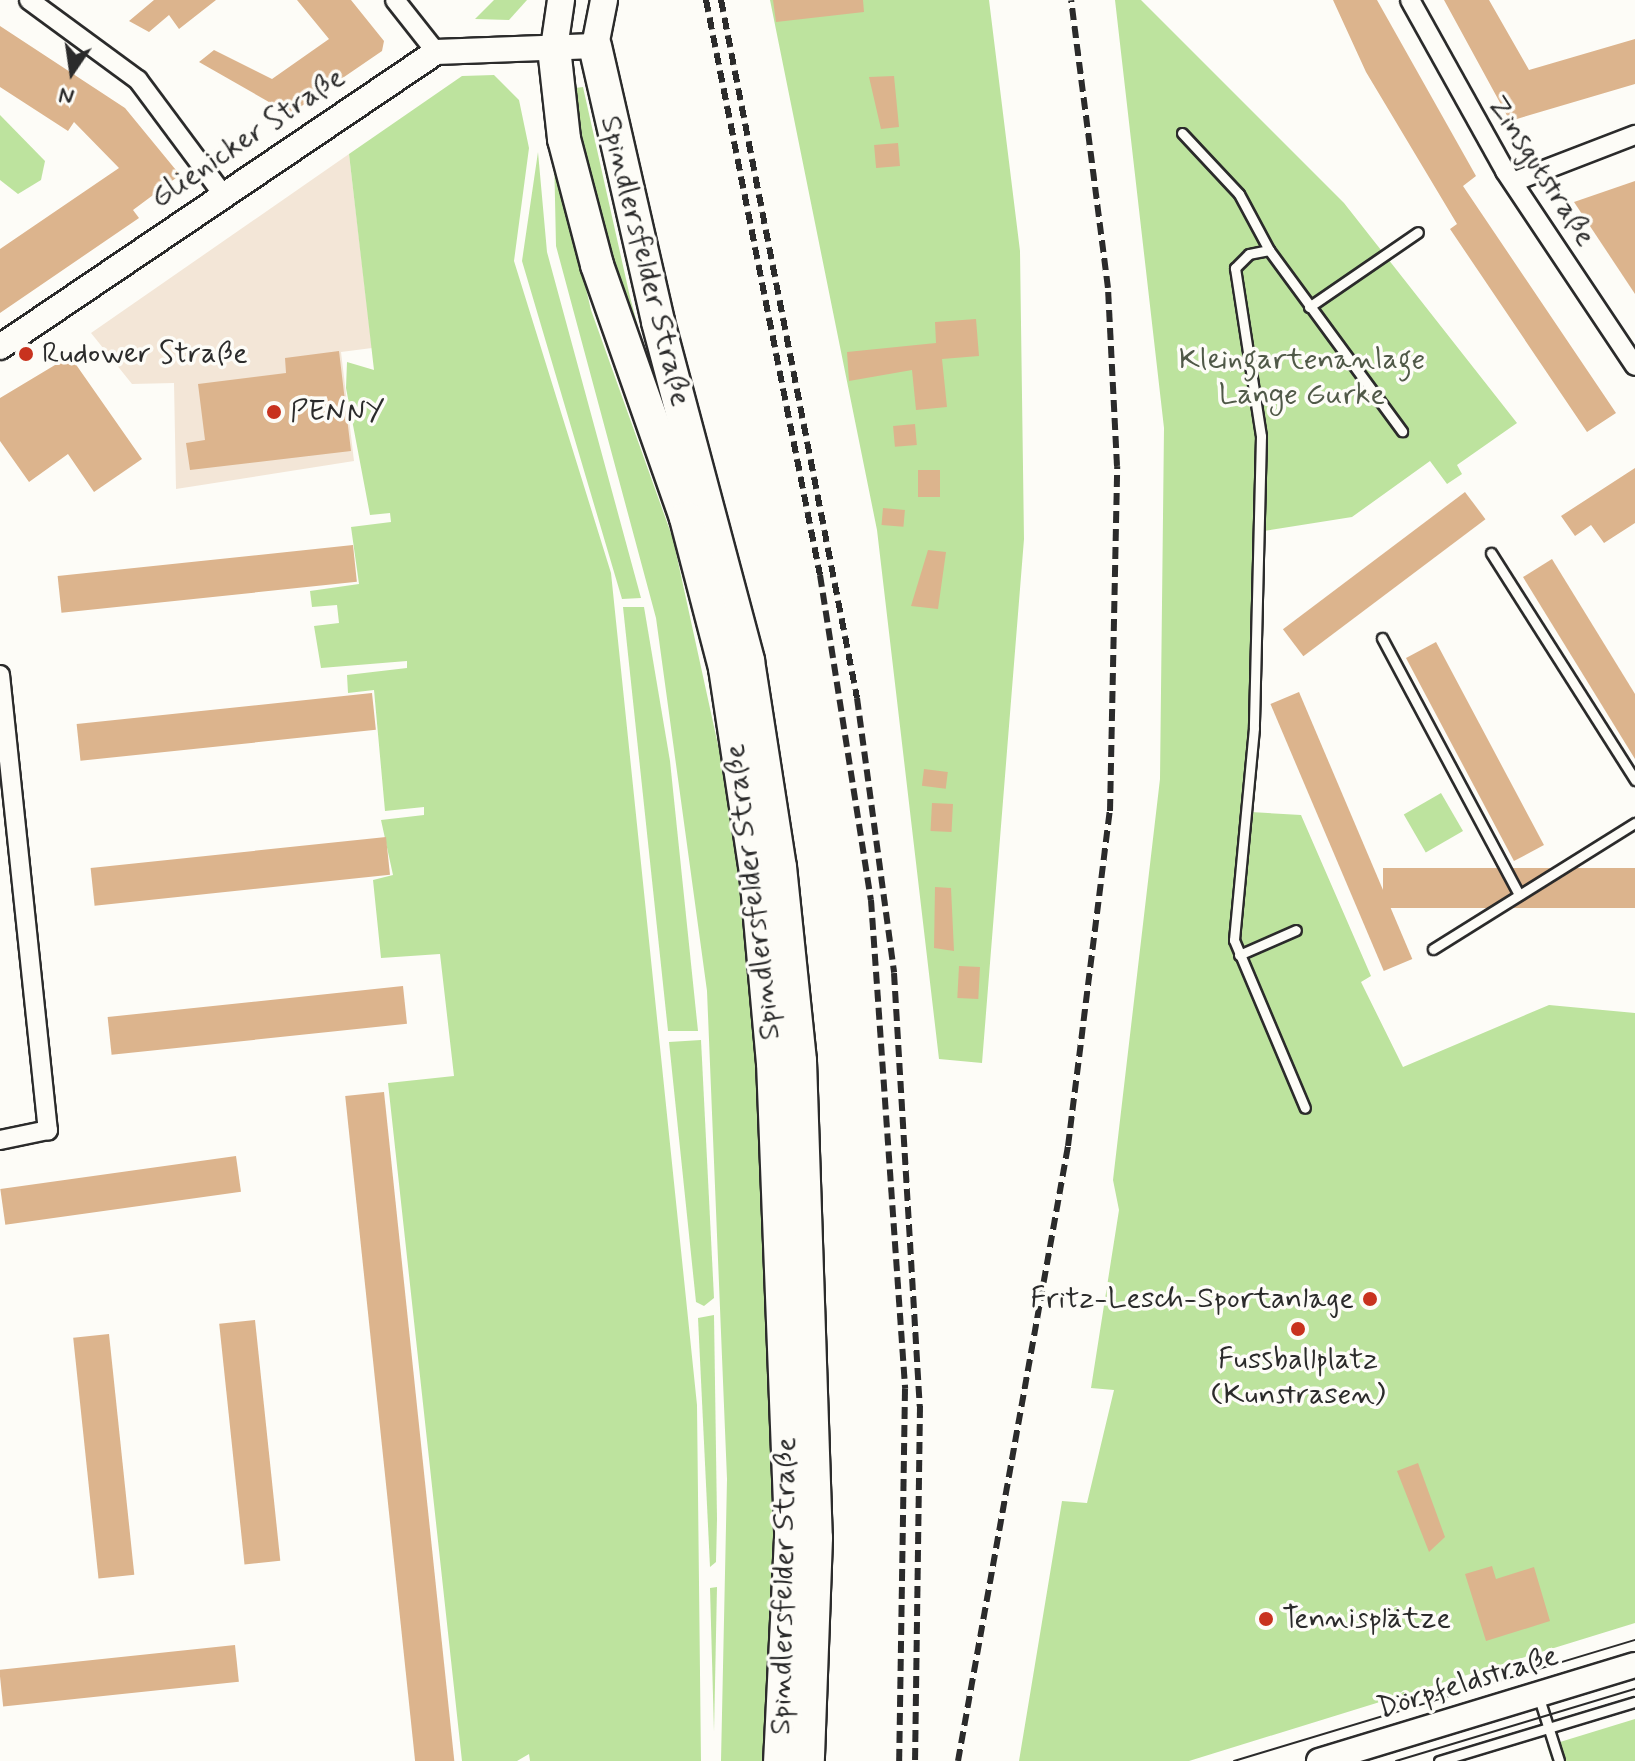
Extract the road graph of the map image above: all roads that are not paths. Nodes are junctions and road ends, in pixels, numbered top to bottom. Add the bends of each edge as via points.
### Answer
1 (29, 0) edge
2 (395, 0) edge
3 (561, 0) edge
4 (604, 0) edge
5 (1410, 0) edge
6 (595, 46) junction
7 (554, 48) junction
8 (436, 52) junction
9 (1182, 133) dead end
10 (1635, 135) edge
11 (1513, 182) junction
12 (222, 193) junction
13 (1418, 232) dead end
14 (1269, 250) junction
15 (1309, 307) junction
16 (0, 347) edge
17 (1635, 366) edge
18 (1402, 431) dead end
19 (1491, 553) dead end
20 (1382, 638) dead end
21 (0, 675) edge
22 (1635, 780) edge
23 (1635, 823) edge
24 (1519, 895) junction
25 (1296, 930) dead end
26 (1433, 949) dead end
27 (1239, 955) junction
28 (1305, 1108) dead end
29 (0, 1140) edge
30 (1635, 1665) edge
31 (1538, 1695) junction
32 (1635, 1702) edge
33 (1549, 1728) junction
34 (780, 1761) edge
35 (808, 1761) edge
36 (1319, 1761) edge
37 (1439, 1761) edge
38 (1559, 1761) edge

1 - 12 street via 138,80
2 - 8 street
3 - 7 main road
4 - 6 main road
5 - 11 street, Zinsgutstraße
6 - 7 street
6 - 35 highway, Spindlersfelder Straße via 658,322 748,661 780,867 800,1061 816,1522
7 - 8 street
7 - 34 highway, Spindlersfelder Straße via 564,139 597,265 686,518 725,668 756,873 773,1062 791,1538
8 - 12 street, Glienicker Straße
9 - 14 lane via 1239,194
10 - 11 street
11 - 17 street, Zinsgutstraße
12 - 16 street, Glienicker Straße
13 - 15 lane
14 - 15 lane
14 - 27 lane via 1249,254 1235,268 1261,436 1254,728
15 - 18 lane
19 - 22 lane
20 - 24 lane
21 - 29 street via 48,1130
23 - 24 lane
24 - 26 lane
25 - 27 lane
27 - 28 lane
30 - 31 street, Dörpfeldstraße
31 - 33 lane
31 - 36 street, Dörpfeldstraße
32 - 33 lane
33 - 37 lane
33 - 38 lane

